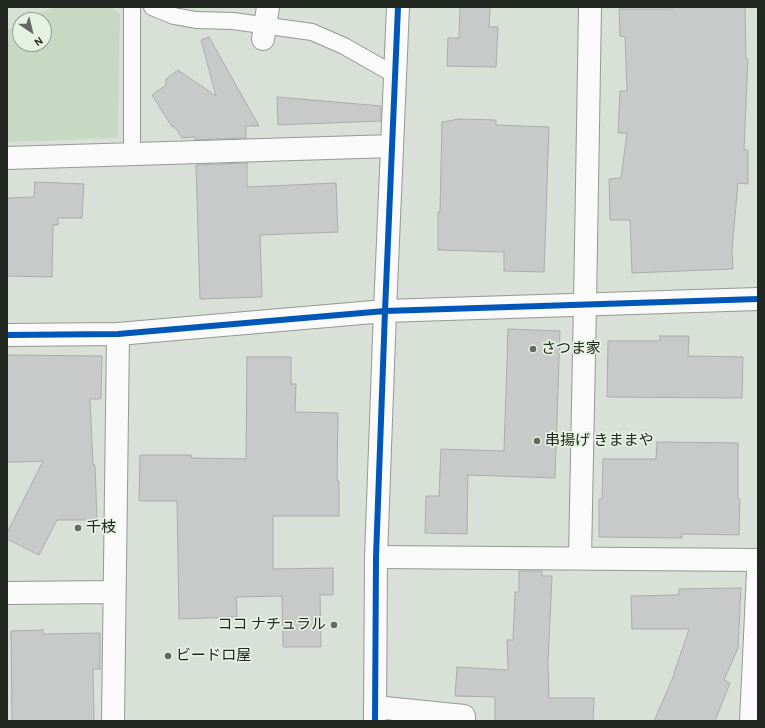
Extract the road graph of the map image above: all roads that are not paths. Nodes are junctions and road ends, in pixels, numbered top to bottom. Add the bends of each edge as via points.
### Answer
1 (132, 7) edge
2 (152, 7) edge
3 (398, 7) edge
4 (590, 7) edge
5 (265, 24) edge
6 (395, 75) junction
7 (392, 146) junction
8 (132, 154) junction
9 (7, 158) edge
10 (758, 299) edge
11 (585, 304) junction
12 (385, 311) junction
13 (118, 334) junction
14 (7, 335) edge
15 (376, 557) junction
16 (580, 558) junction
17 (758, 560) edge
18 (758, 572) edge
19 (114, 592) junction
20 (7, 593) edge
21 (375, 714) edge
22 (112, 721) edge
23 (464, 721) edge
24 (751, 721) edge

1 - 8 lane
2 - 5 lane via 174,16 196,20
3 - 6 street
4 - 11 street
5 - 6 lane via 312,32 344,46
6 - 7 street
7 - 8 street
7 - 12 street
8 - 9 street
10 - 11 street
11 - 12 street
11 - 16 street
12 - 13 street
12 - 15 street
13 - 14 street
13 - 19 street
15 - 16 street
15 - 21 street
16 - 17 street
18 - 24 street
19 - 20 street
19 - 22 street
21 - 23 street via 464,716

